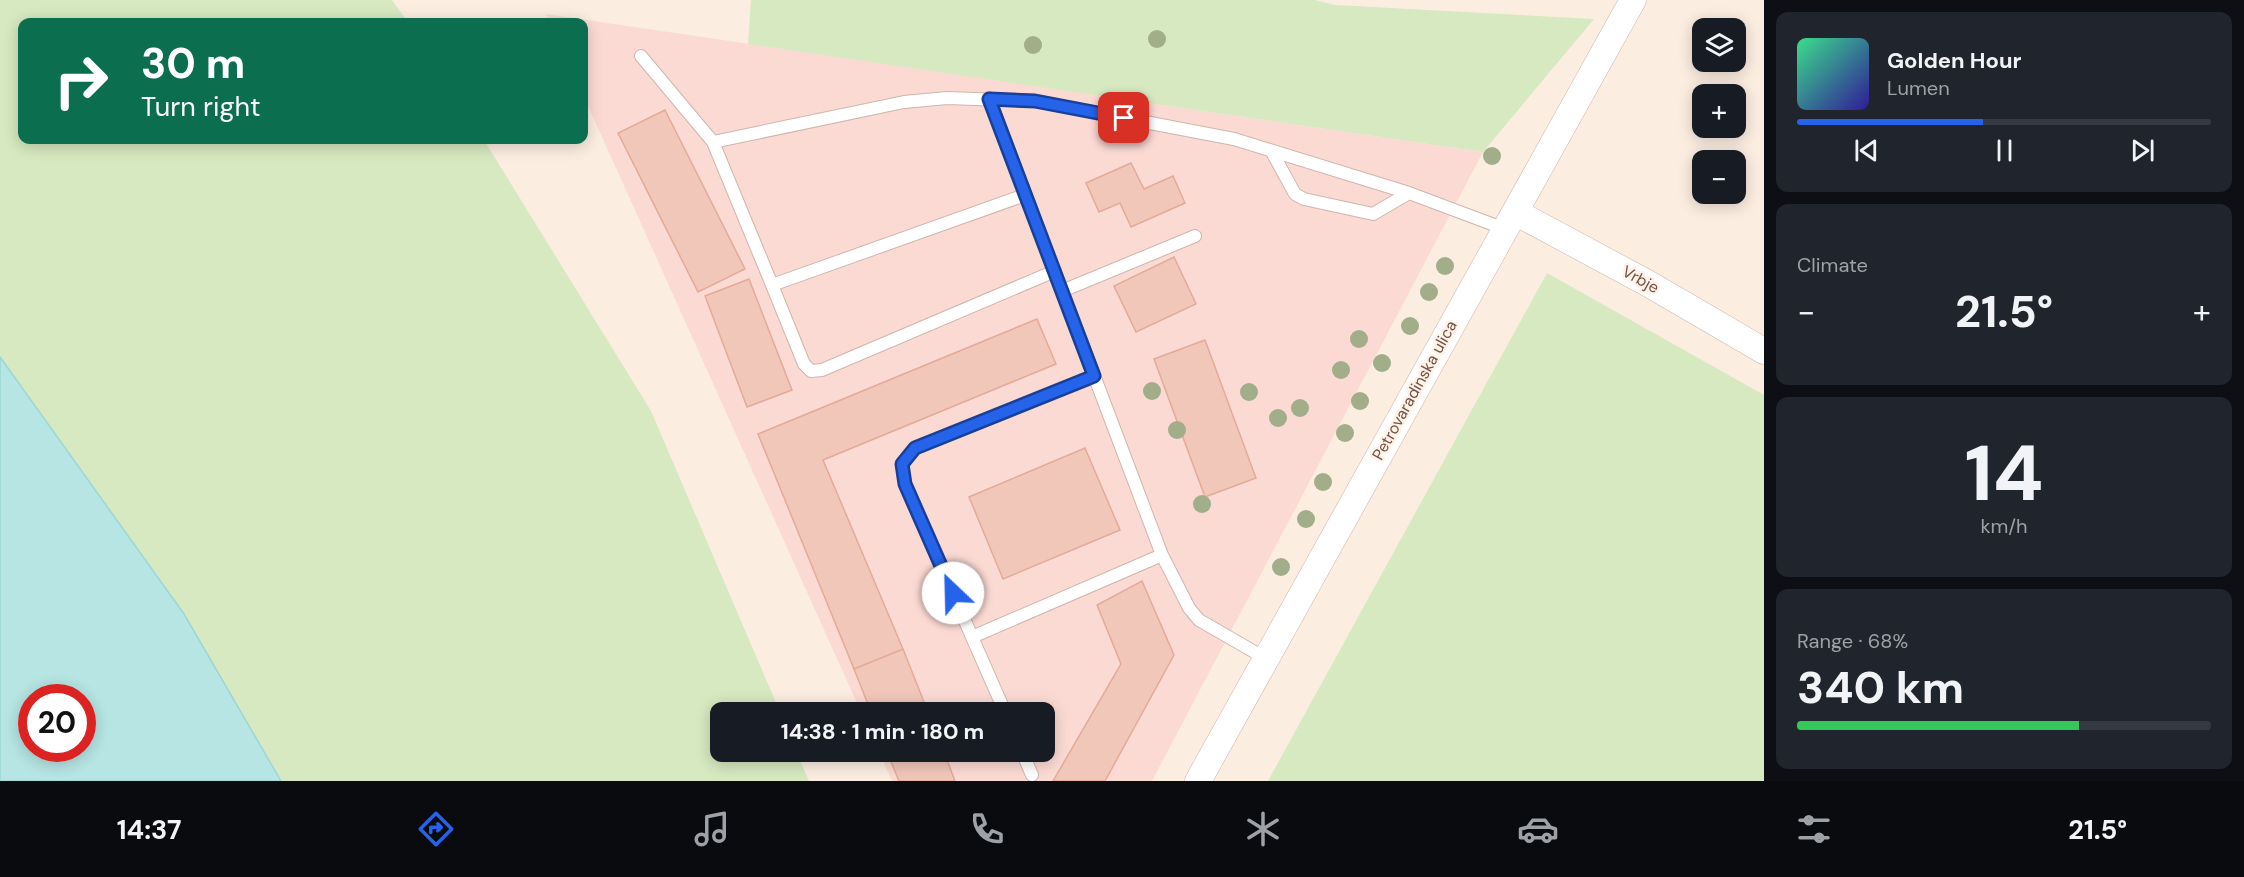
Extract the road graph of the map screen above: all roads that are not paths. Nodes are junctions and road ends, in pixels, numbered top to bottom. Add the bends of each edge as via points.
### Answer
1 (1633, 0) edge
2 (641, 57) dead end
3 (989, 99) junction
4 (712, 142) junction
5 (1272, 152) junction
6 (1409, 193) junction
7 (1025, 195) junction
8 (1510, 220) junction
9 (1195, 237) dead end
10 (1055, 272) junction
11 (772, 285) junction
12 (1062, 291) junction
13 (1764, 351) edge
14 (1094, 376) junction
15 (1162, 555) junction
16 (972, 637) junction
17 (1265, 658) junction
18 (1001, 702) edge
19 (1026, 762) edge
20 (1032, 776) dead end
21 (1198, 781) edge

1 - 8 street, Petrovaradinska ulica
2 - 4 lane
3 - 4 lane via 904,102
3 - 5 lane via 1035,101 1234,140
3 - 7 lane
4 - 11 lane
5 - 6 lane
5 - 6 lane via 1290,188 1304,199 1373,214
6 - 8 lane
7 - 10 lane
7 - 11 lane
8 - 13 street, Vrbje via 1649,284
8 - 17 street, Petrovaradinska ulica
9 - 12 lane
10 - 11 lane via 822,370 811,371 804,364
10 - 12 lane
12 - 14 lane
14 - 15 lane
14 - 16 lane via 915,448 902,464 905,484
15 - 16 lane
15 - 17 lane via 1199,620
16 - 18 lane
17 - 21 street, Petrovaradinska ulica
19 - 20 lane

